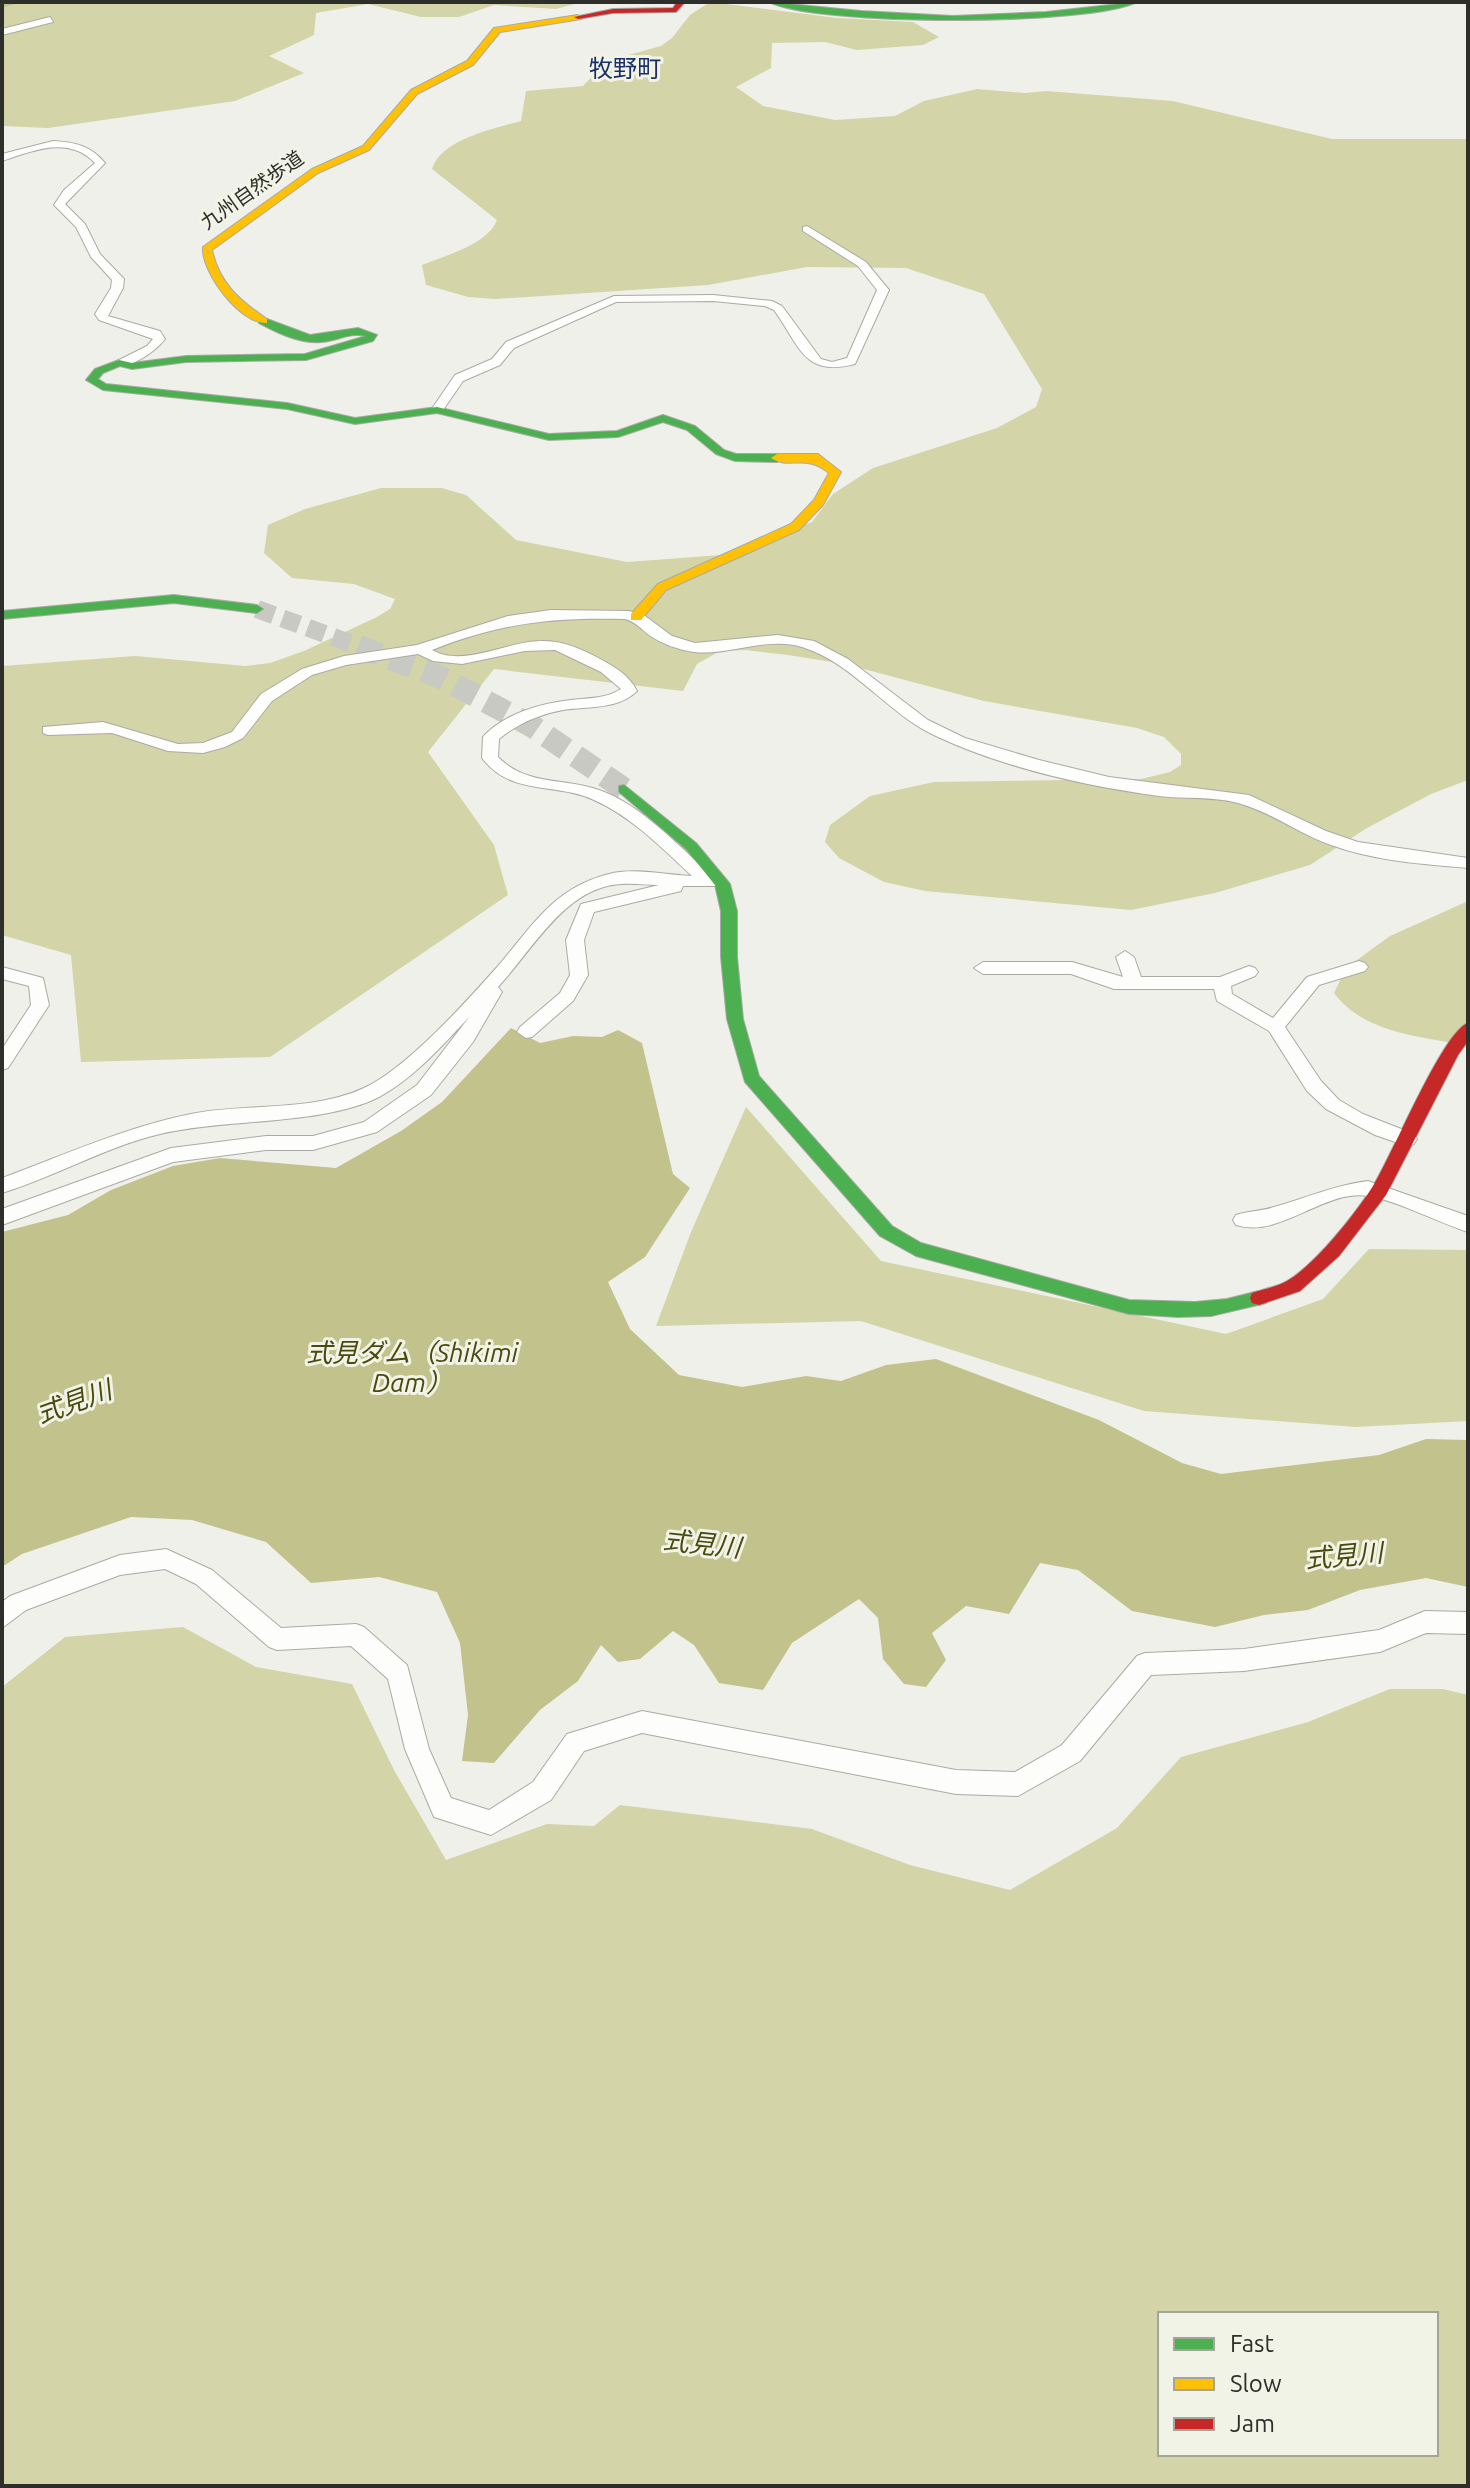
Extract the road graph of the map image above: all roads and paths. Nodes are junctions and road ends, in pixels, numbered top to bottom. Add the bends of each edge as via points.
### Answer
1 (681, 2) edge
2 (773, 2) edge
3 (1133, 2) edge
4 (50, 20) dead end
5 (2, 32) edge
6 (2, 158) edge
7 (807, 229) dead end
8 (119, 363) junction
9 (437, 410) junction
10 (257, 609) tunnel mouth
11 (2, 615) edge
12 (636, 617) junction
13 (420, 649) junction
14 (48, 730) dead end
15 (624, 789) tunnel mouth
16 (1468, 863) edge
17 (688, 881) junction
18 (715, 883) junction
19 (1125, 957) dead end
20 (1359, 967) dead end
21 (983, 968) dead end
22 (1249, 972) dead end
23 (2, 973) edge
24 (497, 978) junction
25 (1134, 983) junction
26 (1222, 983) junction
27 (1275, 1027) junction
28 (1468, 1029) edge
29 (526, 1032) dead end
30 (2, 1063) edge
31 (1407, 1139) junction
32 (2, 1186) edge
33 (1380, 1190) junction
34 (2, 1217) edge
35 (1243, 1220) dead end
36 (1468, 1224) edge
37 (2, 1617) edge
38 (1468, 1623) edge

1 - 8 street, 九州自然歩道 via 676,10 613,11 497,30 470,63 414,92 366,148 315,171 207,249 217,286 272,326 320,339 359,329 372,335 369,339 306,357
2 - 3 street via 905,17 1066,14
4 - 5 street
6 - 8 street via 32,145 55,145 81,148 100,163 64,194 59,205 81,226 95,255 118,279 103,318 159,339 151,349
7 - 9 street via 862,264 883,290 851,361 832,366 817,362 778,308 768,303 614,299 510,345 496,362 459,378
8 - 9 street via 92,380 103,387 287,406 355,421
9 - 12 street via 549,437 618,434 663,418 691,428 720,452 735,457 818,458 835,472 819,502 795,527 662,587
10 - 11 street via 174,599
12 - 13 street via 533,614 467,630
12 - 16 street via 679,646 774,638 812,646 909,717 957,740 1013,757 1150,789 1234,797 1346,843
13 - 14 street via 341,661 303,675 274,690 245,730 225,743 196,751 162,747 119,729
13 - 18 street via 445,660 556,646 584,655 626,683 629,691 619,698 561,706 503,726 491,737 490,758 499,769 538,787 596,795 650,829
15 - 18 street via 683,838
17 - 18 street
17 - 24 street via 616,878 575,894 552,910
17 - 29 street via 587,908 572,948 579,975 567,997
18 - 33 street via 732,929 732,1005 751,1078 886,1231 916,1249 1129,1307 1163,1311 1235,1306 1294,1286 1318,1268
19 - 25 street
20 - 27 street via 1313,981
21 - 25 street via 1072,968 1114,983
22 - 26 street
23 - 30 street via 37,982 42,996
24 - 32 street via 420,1057 372,1092 332,1105 151,1129
24 - 34 street via 467,1037 424,1090 370,1127 313,1143 171,1155
25 - 26 street
26 - 27 street via 1223,997
27 - 31 street via 1315,1088 1368,1125
28 - 31 street
31 - 33 street
33 - 35 street via 1344,1191 1305,1207
33 - 36 street
37 - 38 street via 18,1603 120,1565 166,1559 204,1577 277,1639 356,1635 399,1673 417,1749 443,1808 491,1823 542,1791 576,1742 642,1722 956,1782 1018,1784 1071,1753 1145,1664 1244,1660 1380,1641 1425,1622

